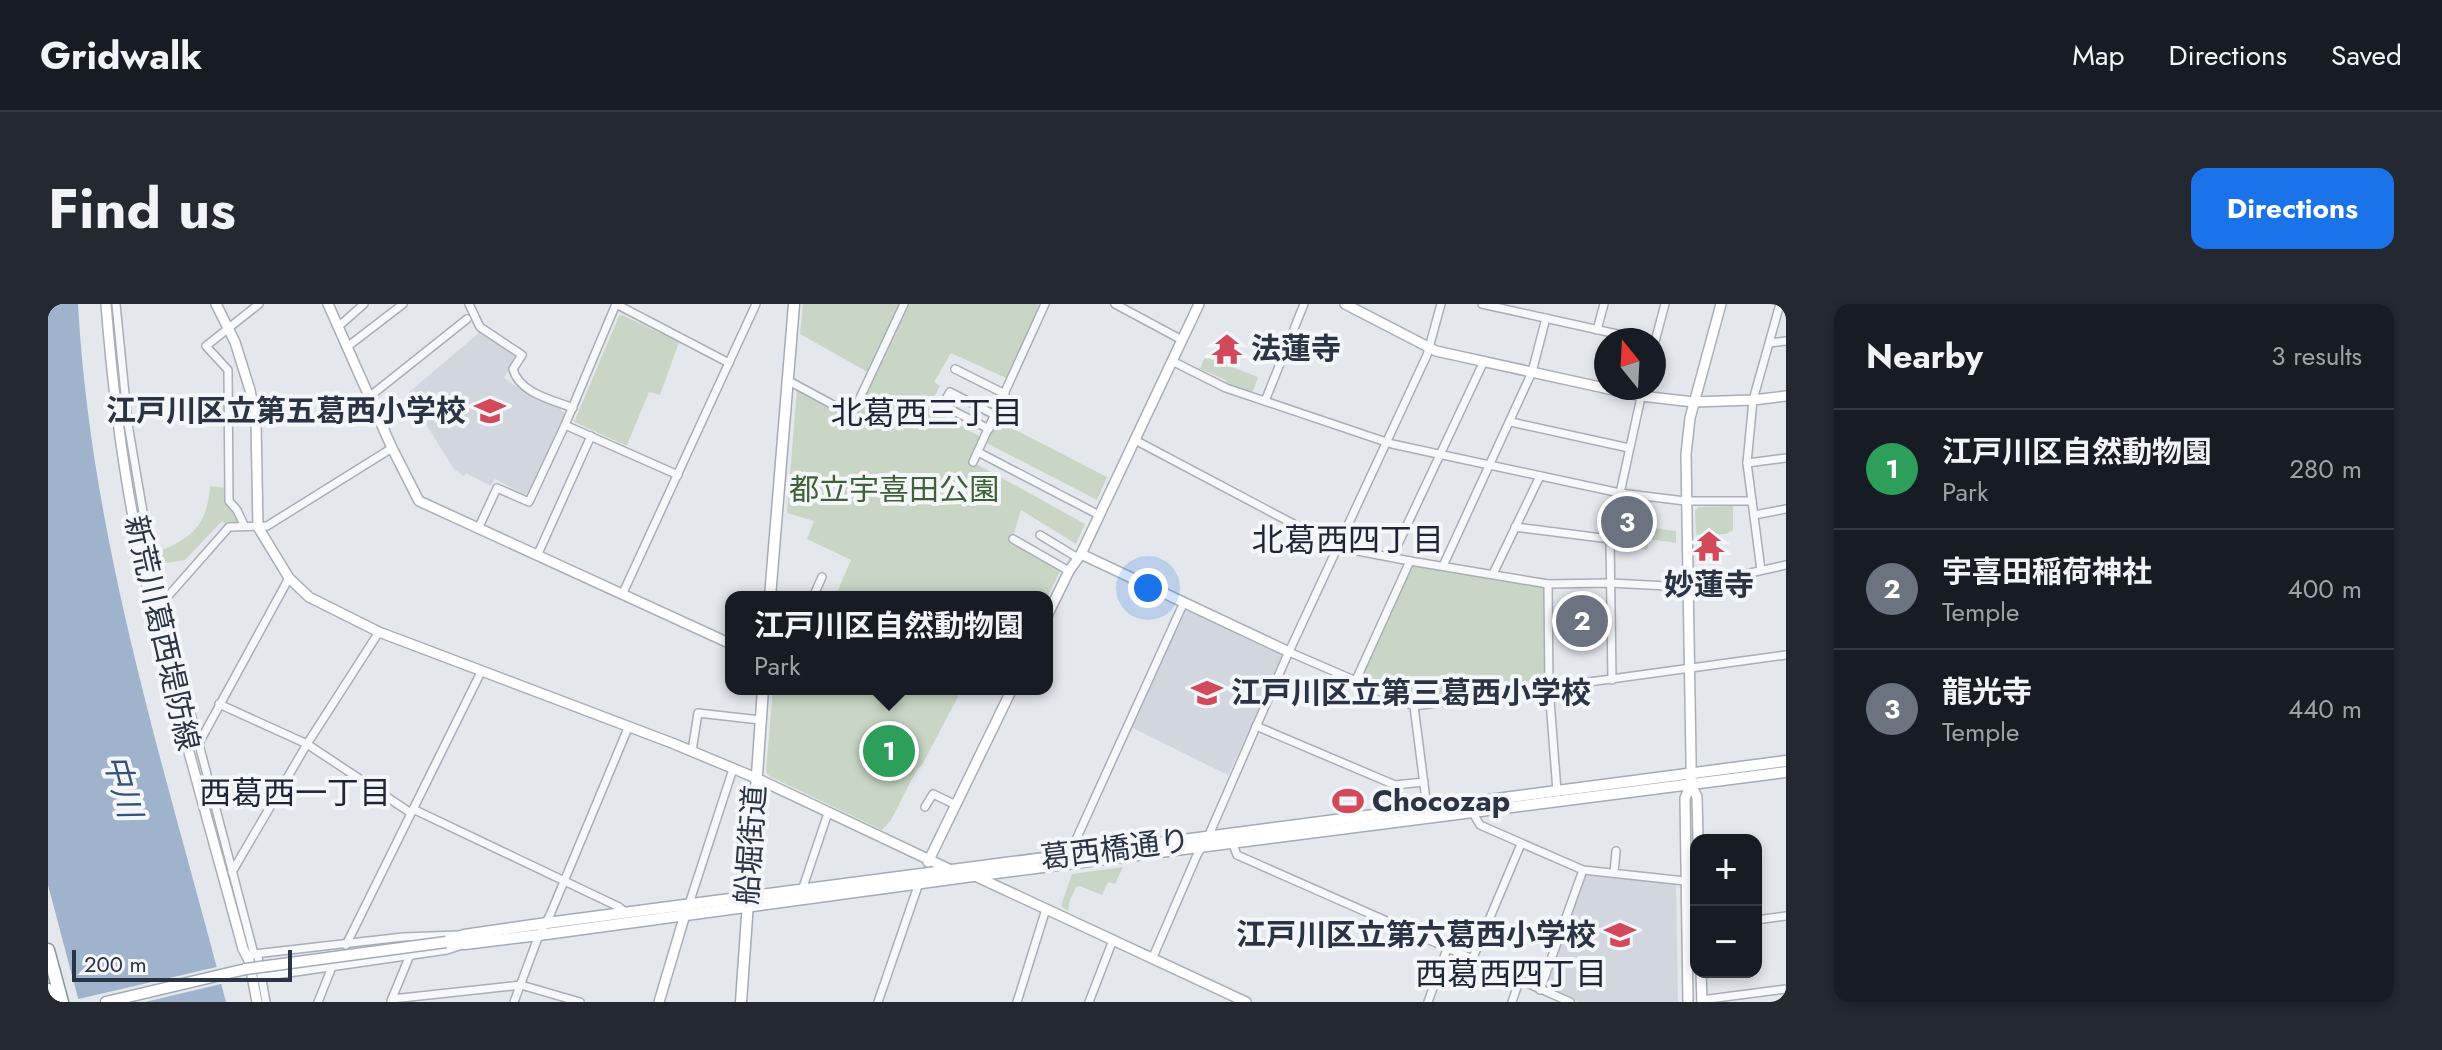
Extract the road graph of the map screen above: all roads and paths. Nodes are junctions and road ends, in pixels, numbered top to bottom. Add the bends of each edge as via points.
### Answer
1 (106, 304) edge
2 (116, 304) edge
3 (216, 304) edge
4 (259, 304) edge
5 (328, 304) edge
6 (364, 304) edge
7 (403, 304) edge
8 (469, 304) edge
9 (756, 304) edge
10 (794, 304) edge
11 (904, 304) edge
12 (1045, 304) edge
13 (1115, 304) edge
14 (1199, 304) edge
15 (1304, 304) edge
16 (1345, 304) edge
17 (1441, 304) edge
18 (1482, 304) edge
19 (1604, 304) edge
20 (1665, 304) edge
21 (1721, 304) edge
22 (1780, 304) edge
23 (1546, 318) junction
24 (467, 319) dead end
25 (338, 327) junction
26 (1598, 328) edge
27 (1658, 328) edge
28 (229, 329) junction
29 (1594, 329) edge
30 (1182, 340) junction
31 (1786, 341) edge
32 (1770, 343) junction
33 (347, 347) junction
34 (1429, 348) junction
35 (1172, 361) junction
36 (1484, 361) junction
37 (729, 363) junction
38 (955, 369) dead end
39 (1532, 372) junction
40 (787, 380) junction
41 (1594, 383) edge
42 (1005, 394) junction
43 (1786, 396) edge
44 (369, 397) junction
45 (1666, 397) edge
46 (1640, 400) edge
47 (1753, 400) junction
48 (1265, 401) junction
49 (1694, 402) junction
50 (573, 408) junction
51 (995, 415) junction
52 (1511, 422) junction
53 (565, 425) junction
54 (989, 429) junction
55 (591, 436) junction
56 (1135, 440) junction
57 (1386, 442) junction
58 (392, 448) junction
59 (1629, 448) junction
60 (978, 452) junction
61 (1440, 455) junction
62 (1786, 458) edge
63 (973, 462) dead end
64 (1747, 463) junction
65 (1491, 464) junction
66 (678, 475) junction
67 (1540, 476) junction
68 (1620, 493) junction
69 (1685, 501) junction
70 (1752, 501) junction
71 (1786, 509) edge
72 (1099, 515) junction
73 (1754, 515) junction
74 (244, 525) junction
75 (258, 527) junction
76 (1515, 527) junction
77 (478, 529) junction
78 (1040, 535) dead end
79 (1013, 539) dead end
80 (1610, 539) junction
81 (1337, 547) junction
82 (537, 556) junction
83 (1079, 556) junction
84 (1392, 557) junction
85 (1410, 561) junction
86 (1786, 565) edge
87 (1443, 566) junction
88 (1761, 570) junction
89 (1069, 571) junction
90 (1493, 574) junction
91 (822, 577) dead end
92 (289, 578) junction
93 (1610, 583) junction
94 (1548, 584) junction
95 (1687, 587) junction
96 (770, 591) edge
97 (816, 591) edge
98 (622, 595) junction
99 (1184, 602) junction
100 (157, 604) junction
101 (1053, 604) edge
102 (379, 632) junction
103 (725, 641) edge
104 (1289, 652) junction
105 (1786, 655) edge
106 (1688, 669) junction
107 (481, 672) junction
108 (1356, 680) junction
109 (1612, 680) junction
110 (1549, 688) junction
111 (762, 695) edge
112 (1009, 695) edge
113 (219, 704) junction
114 (1414, 706) junction
115 (760, 720) junction
116 (1256, 726) junction
117 (628, 728) junction
118 (199, 743) junction
119 (307, 744) junction
120 (692, 751) junction
121 (1786, 761) edge
122 (733, 769) junction
123 (1786, 772) edge
124 (756, 778) junction
125 (1691, 779) junction
126 (1424, 782) junction
127 (1557, 791) junction
128 (956, 805) junction
129 (925, 807) dead end
130 (1427, 808) junction
131 (412, 811) junction
132 (828, 813) junction
133 (1473, 813) junction
134 (1698, 834) edge
135 (1208, 837) junction
136 (1231, 839) junction
137 (1521, 844) junction
138 (1200, 848) junction
139 (1616, 851) dead end
140 (1069, 855) junction
141 (929, 860) junction
142 (1583, 870) junction
143 (952, 871) junction
144 (232, 872) junction
145 (1614, 873) junction
146 (973, 876) junction
147 (921, 879) junction
148 (565, 880) junction
149 (1685, 881) junction
150 (802, 890) junction
151 (748, 902) junction
152 (689, 904) junction
153 (1046, 909) junction
154 (625, 912) junction
155 (685, 916) junction
156 (1786, 916) edge
157 (1762, 919) edge
158 (1690, 920) edge
159 (547, 923) junction
160 (539, 935) junction
161 (465, 939) junction
162 (1113, 940) junction
163 (346, 945) junction
164 (318, 948) junction
165 (1447, 949) junction
166 (48, 950) edge
167 (1690, 953) edge
168 (254, 954) junction
169 (410, 955) junction
170 (1153, 957) junction
171 (1472, 960) junction
172 (332, 967) junction
173 (320, 969) junction
174 (261, 977) junction
175 (1701, 978) edge
176 (1519, 981) junction
177 (521, 985) junction
178 (1786, 989) edge
179 (48, 990) edge
180 (1540, 990) junction
181 (1773, 991) junction
182 (461, 992) junction
183 (1231, 999) edge
184 (391, 1001) edge
185 (1702, 1001) edge
186 (51, 1002) edge
187 (62, 1002) edge
188 (106, 1002) edge
189 (257, 1002) edge
190 (266, 1002) edge
191 (318, 1002) edge
192 (457, 1002) edge
193 (514, 1002) edge
194 (580, 1002) edge
195 (659, 1002) edge
196 (741, 1002) edge
197 (878, 1002) edge
198 (1017, 1002) edge
199 (1089, 1002) edge
200 (1246, 1002) edge
201 (1428, 1002) edge
202 (1512, 1002) edge
203 (1570, 1002) edge
204 (1688, 1002) edge
205 (1774, 1002) edge

1 - 100 street, 新荒川葛西堤防線 via 129,496
2 - 100 street via 128,424
3 - 28 street
4 - 28 street
5 - 25 street
6 - 25 street
7 - 33 street
8 - 50 street via 480,327 522,355 513,369 515,377 540,395
9 - 37 street
10 - 40 main road
11 - 40 street via 852,415
12 - 42 street
13 - 30 street
14 - 30 street
15 - 48 street
16 - 34 street
17 - 34 street
18 - 23 street
19 - 26 street
20 - 27 street
21 - 49 street
22 - 32 street
23 - 29 street
23 - 39 street
24 - 44 street
25 - 33 street
28 - 74 street via 206,346 228,370 229,501
28 - 75 street via 256,422
30 - 35 street
31 - 32 street
32 - 47 street
33 - 44 street
34 - 36 street
34 - 57 street
35 - 48 street
35 - 56 street
36 - 39 street
36 - 61 street
37 - 50 street via 616,304
37 - 66 street
38 - 42 street
39 - 41 street
39 - 52 street
40 - 96 main road
42 - 51 street
43 - 47 street
44 - 58 street
45 - 49 street
46 - 59 street
47 - 49 street
47 - 64 street
48 - 57 street
49 - 69 street
50 - 53 street
51 - 54 street
51 - 54 street via 950,392 942,405
52 - 59 street
52 - 65 street
53 - 55 street
53 - 77 street via 529,502 497,488
54 - 60 street
55 - 66 street
55 - 82 street
56 - 72 street
56 - 81 street
57 - 61 street
57 - 81 street
58 - 75 street
58 - 77 street via 416,498
59 - 68 street
60 - 63 street
60 - 72 street
61 - 65 street
61 - 84 street
62 - 64 street
64 - 70 street
65 - 67 street
65 - 87 street
66 - 98 street
67 - 68 street
67 - 76 street
68 - 69 street
68 - 80 street
69 - 70 street
69 - 95 street
70 - 73 street
71 - 73 street
72 - 83 street
73 - 88 street
74 - 75 street
74 - 100 street via 229,527
75 - 92 street
76 - 80 street
76 - 90 street
77 - 82 street
78 - 83 street
79 - 89 street
80 - 93 street
81 - 84 street
81 - 104 street
82 - 98 street
83 - 89 street
83 - 99 street
84 - 85 street
85 - 87 street
85 - 108 street
86 - 88 street
87 - 90 street
88 - 95 street
89 - 101 street
90 - 94 street
91 - 97 street
92 - 102 street via 309,597
92 - 113 street
93 - 94 street
93 - 95 street
93 - 109 street
94 - 110 street
95 - 106 street
98 - 103 street
99 - 104 street
99 - 140 street
100 - 118 street
100 - 189 street, 新荒川葛西堤防線
102 - 107 street
102 - 119 street
104 - 108 street
104 - 116 street
105 - 106 street
106 - 109 street
106 - 125 street
107 - 117 street
107 - 131 street
108 - 114 street
109 - 110 street
110 - 114 street
110 - 127 street
111 - 115 main road, 船堀街道
112 - 128 street
113 - 118 street
113 - 119 street
114 - 126 street
115 - 120 street via 698,713
115 - 124 main road, 船堀街道
116 - 126 street via 1395,785
116 - 135 street
117 - 120 street
117 - 148 street
118 - 144 street
119 - 131 street
119 - 144 street
120 - 122 street
121 - 125 main road, 葛西橋通り
122 - 124 street
122 - 152 street
123 - 125 main road, 葛西橋通り
124 - 132 street
124 - 151 main road, 船堀街道
125 - 127 main road, 葛西橋通り
125 - 133 main road, 葛西橋通り
125 - 134 street
125 - 149 street via 1685,798
126 - 130 street
127 - 130 main road, 葛西橋通り
128 - 129 street via 933,794
128 - 141 street
130 - 136 main road, 葛西橋通り
131 - 148 street
131 - 163 street
132 - 141 street
132 - 150 street
133 - 136 main road, 葛西橋通り
133 - 137 street via 1480,825
135 - 136 main road, 葛西橋通り
135 - 138 street
135 - 140 main road, 葛西橋通り
136 - 138 main road, 葛西橋通り
136 - 165 street via 1237,855
137 - 142 street
137 - 171 street
138 - 146 main road, 葛西橋通り
138 - 170 street
139 - 145 street
140 - 143 main road, 葛西橋通り
141 - 143 street
141 - 147 street
142 - 145 street
142 - 180 street
143 - 146 street
143 - 147 main road, 葛西橋通り
144 - 168 street
145 - 149 street
146 - 147 main road, 葛西橋通り
146 - 153 street
147 - 150 main road, 葛西橋通り
147 - 151 main road, 葛西橋通り
147 - 197 street
148 - 154 street
148 - 159 street
149 - 158 street
150 - 151 main road, 葛西橋通り
151 - 152 main road, 葛西橋通り
151 - 155 main road, 葛西橋通り
151 - 196 main road, 船堀街道
152 - 154 main road, 葛西橋通り
152 - 155 street
153 - 162 street
153 - 198 street
154 - 159 main road, 葛西橋通り
155 - 160 main road, 葛西橋通り
155 - 195 street
156 - 157 street
159 - 160 street
159 - 161 main road, 葛西橋通り
160 - 161 main road, 葛西橋通り
160 - 177 street
161 - 163 street via 403,937
161 - 169 street via 447,950
161 - 188 main road, 葛西橋通り, bridge via 256,967
162 - 170 street
162 - 199 street
163 - 164 street
164 - 168 street
164 - 173 street
165 - 171 street
165 - 201 street
166 - 187 highway
167 - 204 street
168 - 174 street
169 - 172 street
169 - 184 street
170 - 183 street
171 - 176 street
172 - 173 street
172 - 191 street
173 - 174 street
174 - 190 street
175 - 185 street
176 - 180 street
176 - 202 street
177 - 182 street
177 - 193 street
177 - 194 street
178 - 181 street
179 - 186 highway
180 - 203 street
181 - 185 street
181 - 205 street
182 - 184 street
182 - 192 street
183 - 200 street

